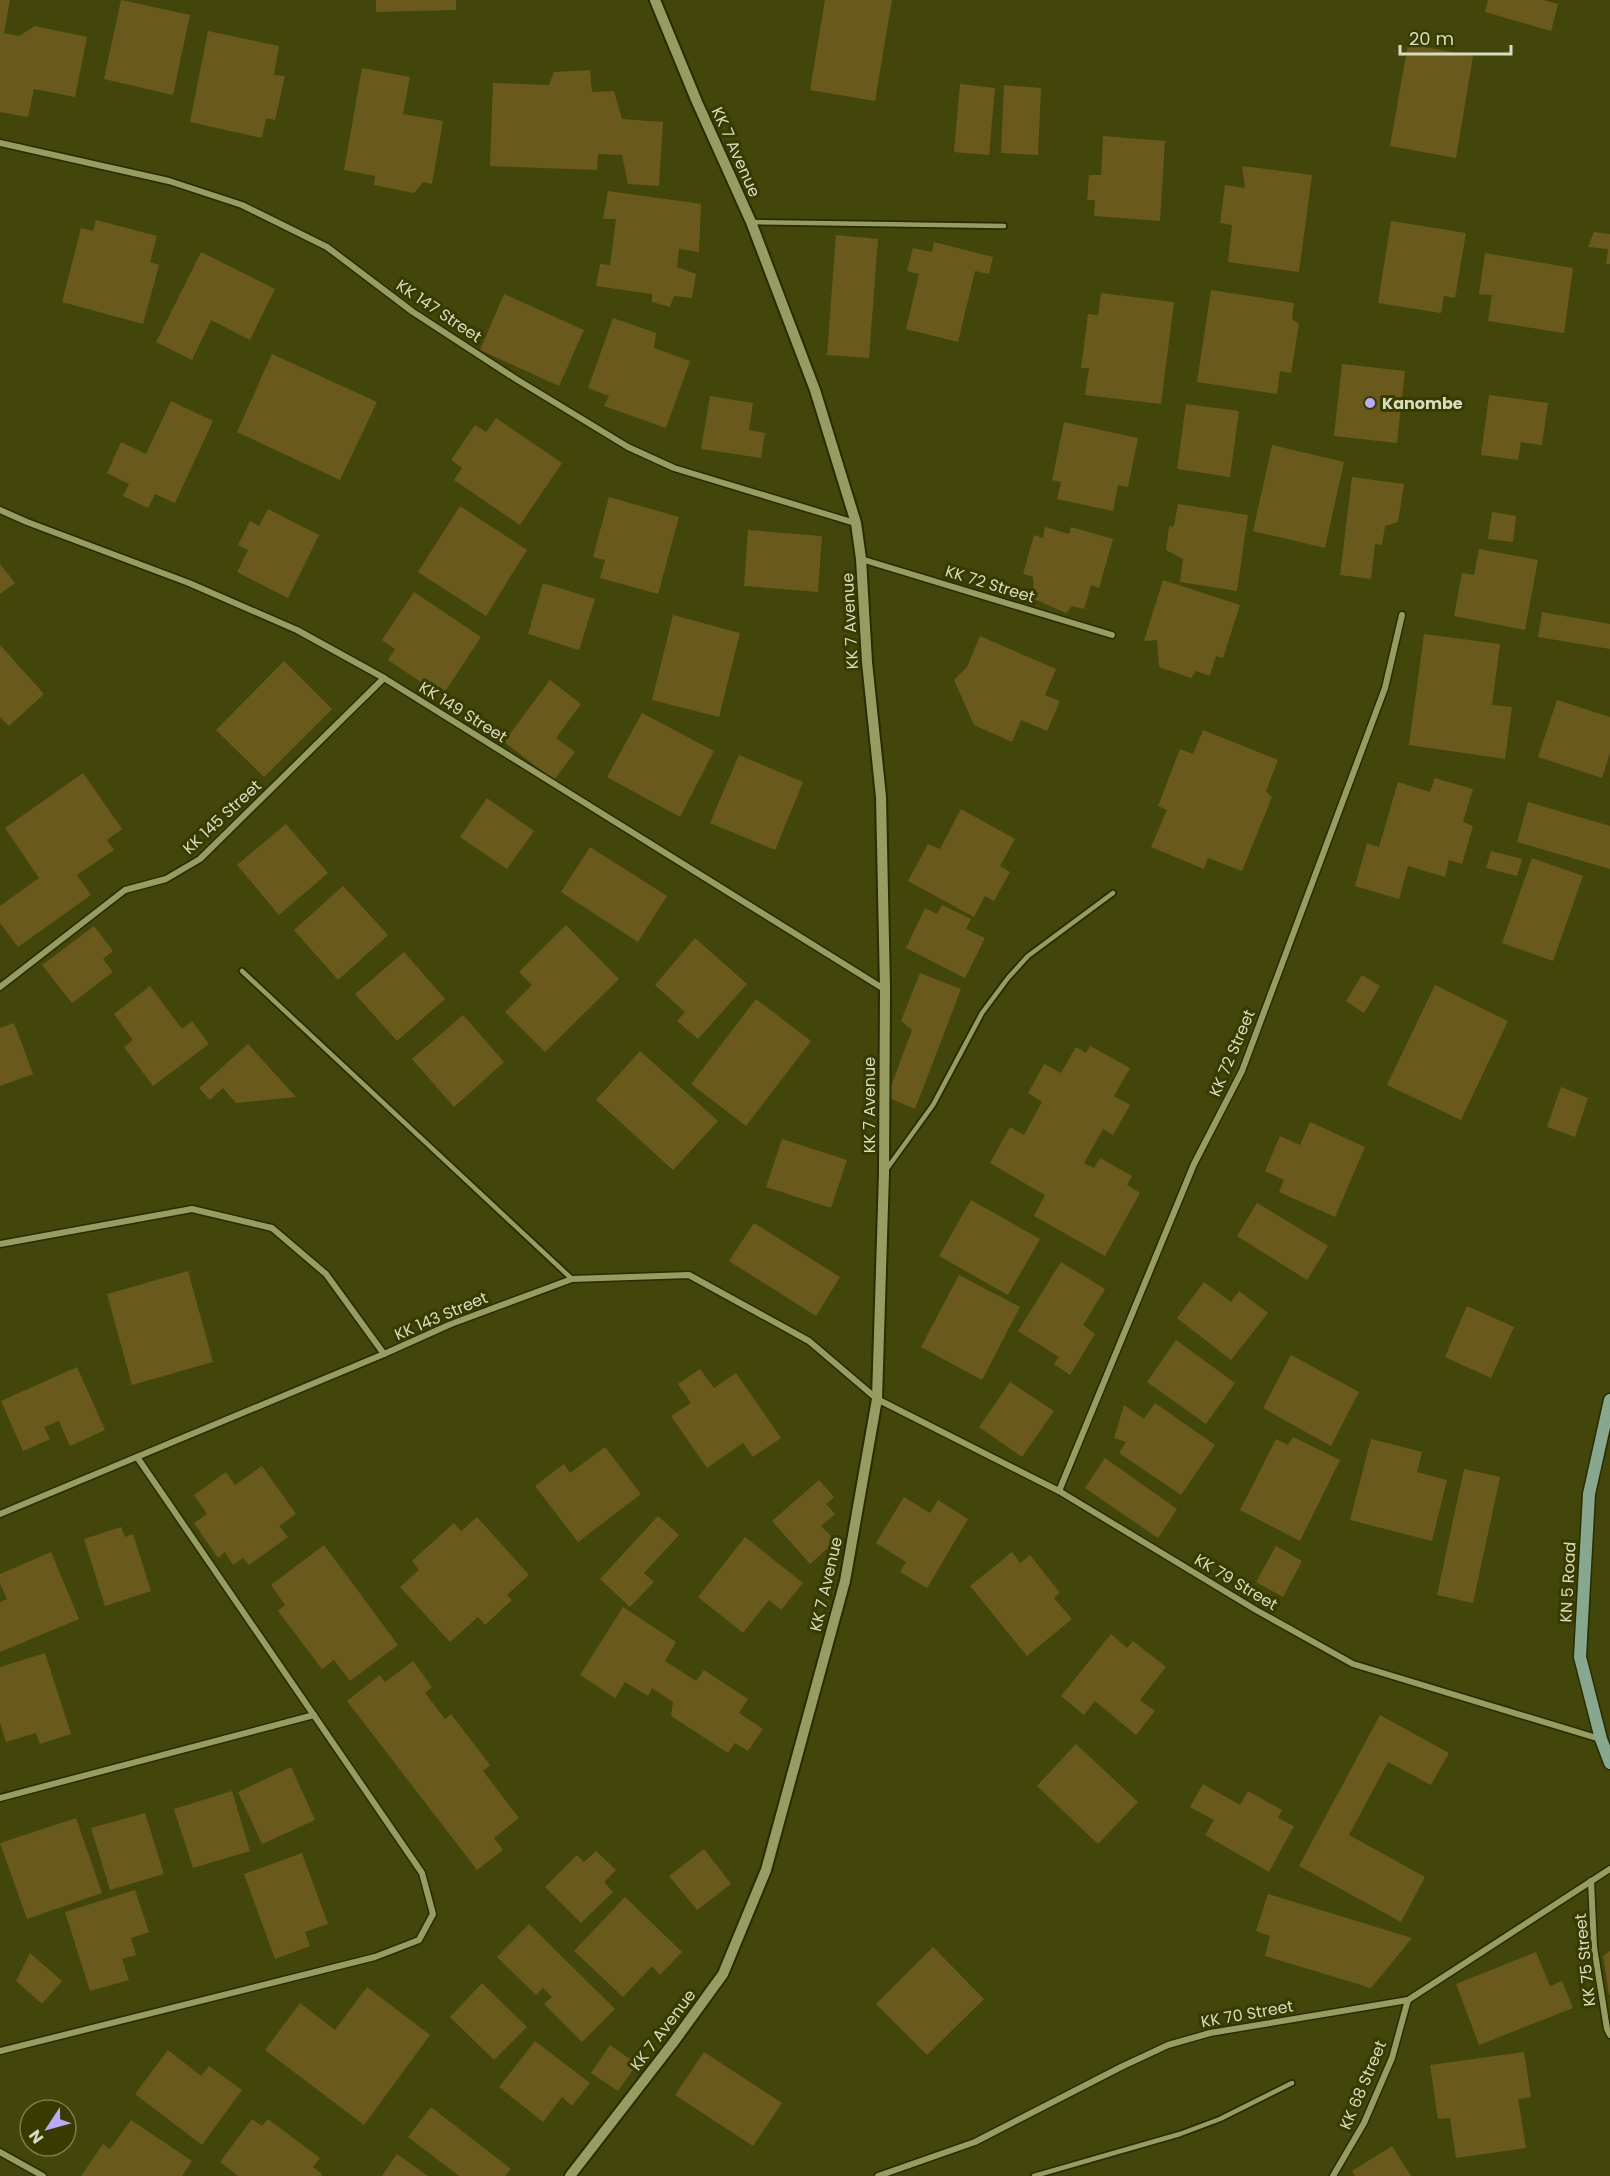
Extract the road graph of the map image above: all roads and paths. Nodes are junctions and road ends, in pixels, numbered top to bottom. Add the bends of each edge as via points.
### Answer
1 (656, 0) edge
2 (0, 142) edge
3 (751, 222) junction
4 (1004, 226) dead end
5 (0, 510) edge
6 (856, 523) junction
7 (861, 559) junction
8 (1402, 615) dead end
9 (1112, 635) dead end
10 (384, 678) junction
11 (1113, 893) dead end
12 (242, 970) dead end
13 (0, 987) edge
14 (885, 989) junction
15 (884, 1173) junction
16 (1, 1241) edge
17 (572, 1279) junction
18 (384, 1354) junction
19 (877, 1399) junction
20 (1610, 1400) edge
21 (137, 1457) junction
22 (1059, 1491) junction
23 (0, 1514) edge
24 (314, 1715) junction
25 (1601, 1739) junction
26 (1610, 1763) edge
27 (0, 1798) edge
28 (1610, 1869) edge
29 (1591, 1881) junction
30 (1408, 2000) junction
31 (1610, 2035) edge
32 (0, 2051) edge
33 (1292, 2083) dead end
34 (0, 2152) edge
35 (43, 2176) edge
36 (570, 2176) edge
37 (878, 2176) edge
38 (1034, 2176) edge
39 (1333, 2176) edge

1 - 3 street, KK 7 Avenue
2 - 6 street, KK 147 Street via 169,181 242,205 327,247 414,312 628,447 674,468
3 - 4 lane
3 - 6 street, KK 7 Avenue via 815,390
5 - 10 street, KK 149 Street via 189,583 297,630
6 - 7 street, KK 7 Avenue
7 - 9 street, KK 72 Street
7 - 14 street, KK 7 Avenue via 881,797
8 - 22 street, KK 72 Street via 1384,688 1242,1071 1194,1164
10 - 13 street, KK 145 Street via 200,859 166,879 125,890
10 - 14 street, KK 149 Street
11 - 15 lane via 1028,956 1008,978 982,1013 933,1105
12 - 17 lane
14 - 15 street, KK 7 Avenue
15 - 19 street, KK 7 Avenue
16 - 18 street, KK 143 Street via 192,1209 272,1228 326,1274
17 - 18 street, KK 143 Street via 451,1324
17 - 19 street, KK 143 Street via 689,1275 809,1341
18 - 21 street
19 - 22 street, KK 79 Street
19 - 36 street, KK 7 Avenue via 845,1581 766,1870 723,1974
20 - 25 main road, KN 5 Road via 1589,1494 1580,1657
21 - 23 street
21 - 24 street
22 - 25 street, KK 79 Street via 1353,1664
24 - 27 street
24 - 32 street via 422,1873 433,1914 419,1940 375,1957
25 - 26 main road, KN 5 Road
28 - 29 street, KK 70 Street
29 - 30 street, KK 70 Street
29 - 31 street, KK 75 Street via 1594,1947
30 - 37 street, KK 70 Street via 1210,2033 1168,2045 975,2142
30 - 39 street, KK 68 Street via 1392,2058 1364,2124
33 - 38 lane via 1180,2134
34 - 35 street

